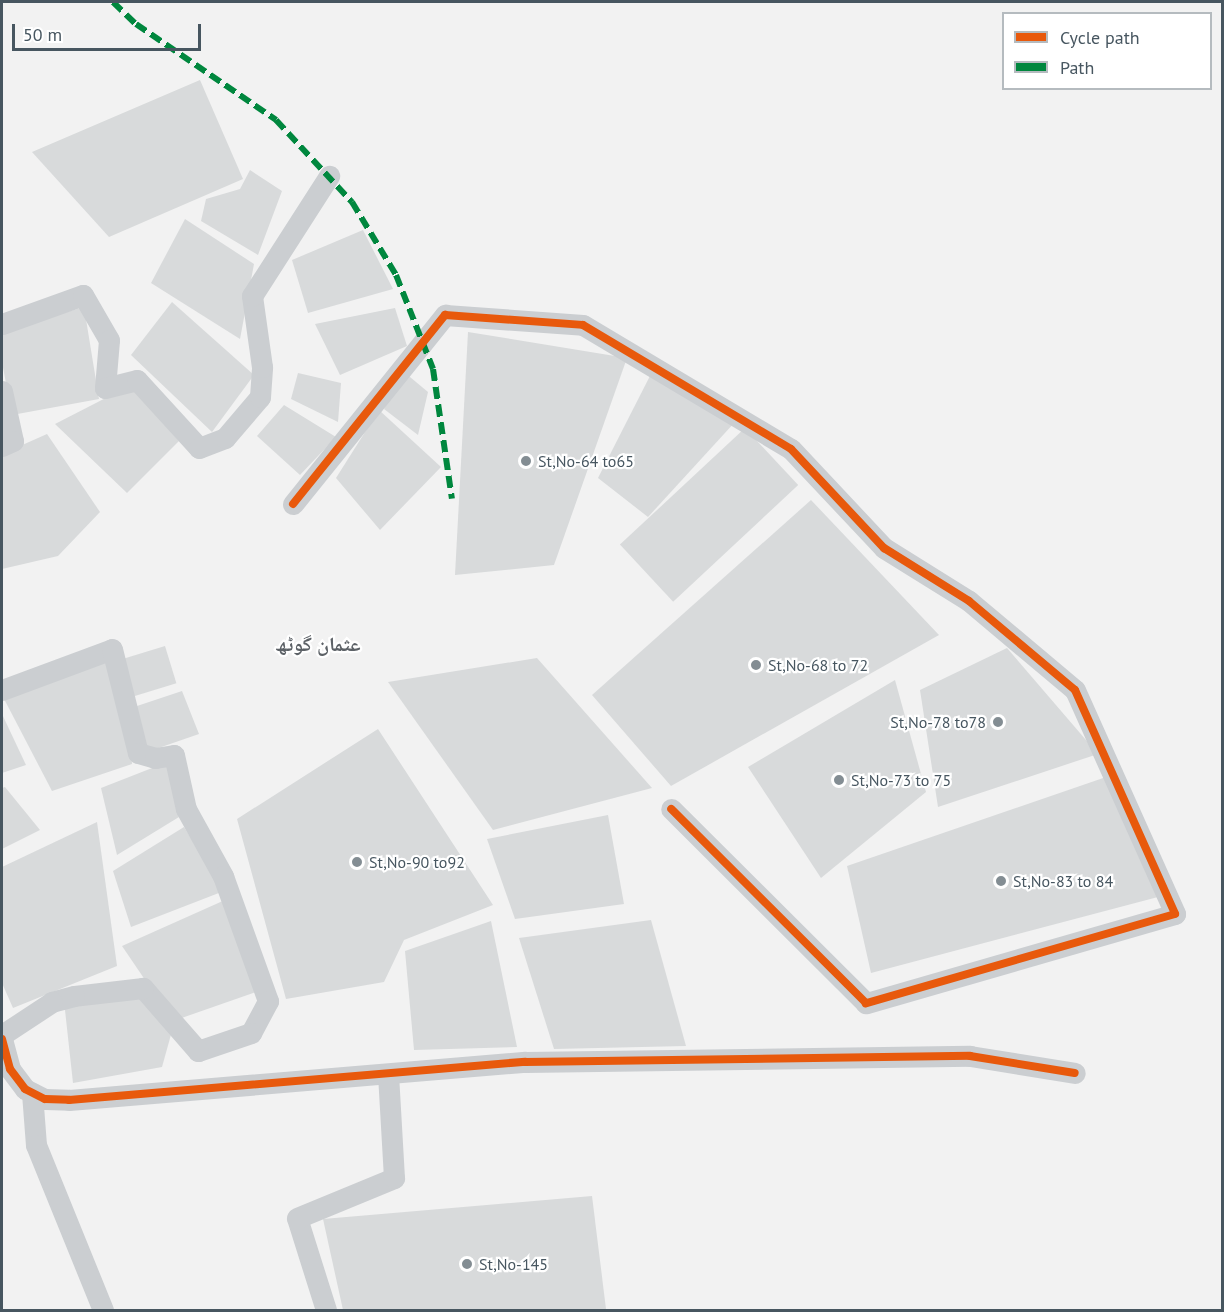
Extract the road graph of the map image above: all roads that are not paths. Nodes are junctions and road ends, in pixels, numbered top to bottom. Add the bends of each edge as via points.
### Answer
1 (328, 176) dead end
2 (2, 324) edge
3 (2, 391) edge
4 (2, 446) edge
5 (293, 504) dead end
6 (2, 690) edge
7 (672, 809) dead end
8 (2, 1037) edge
9 (1075, 1073) dead end
10 (388, 1074) junction
11 (32, 1093) junction
12 (103, 1311) edge
13 (326, 1311) edge

1 - 2 street via 252,296 262,367 260,397 225,438 198,448 137,380 105,388 109,340 83,295
3 - 4 street via 13,441
5 - 7 street via 445,315 583,325 790,449 884,548 969,601 1075,690 1175,914 866,1003
6 - 8 street via 112,649 138,753 155,759 174,755 186,809 223,876 268,1001 251,1033 198,1051 143,988 52,1002
8 - 11 street via 10,1069
9 - 10 street via 948,1056 525,1062
10 - 11 street via 69,1100 45,1099
10 - 13 street via 394,1178 297,1218
11 - 12 street via 36,1144

